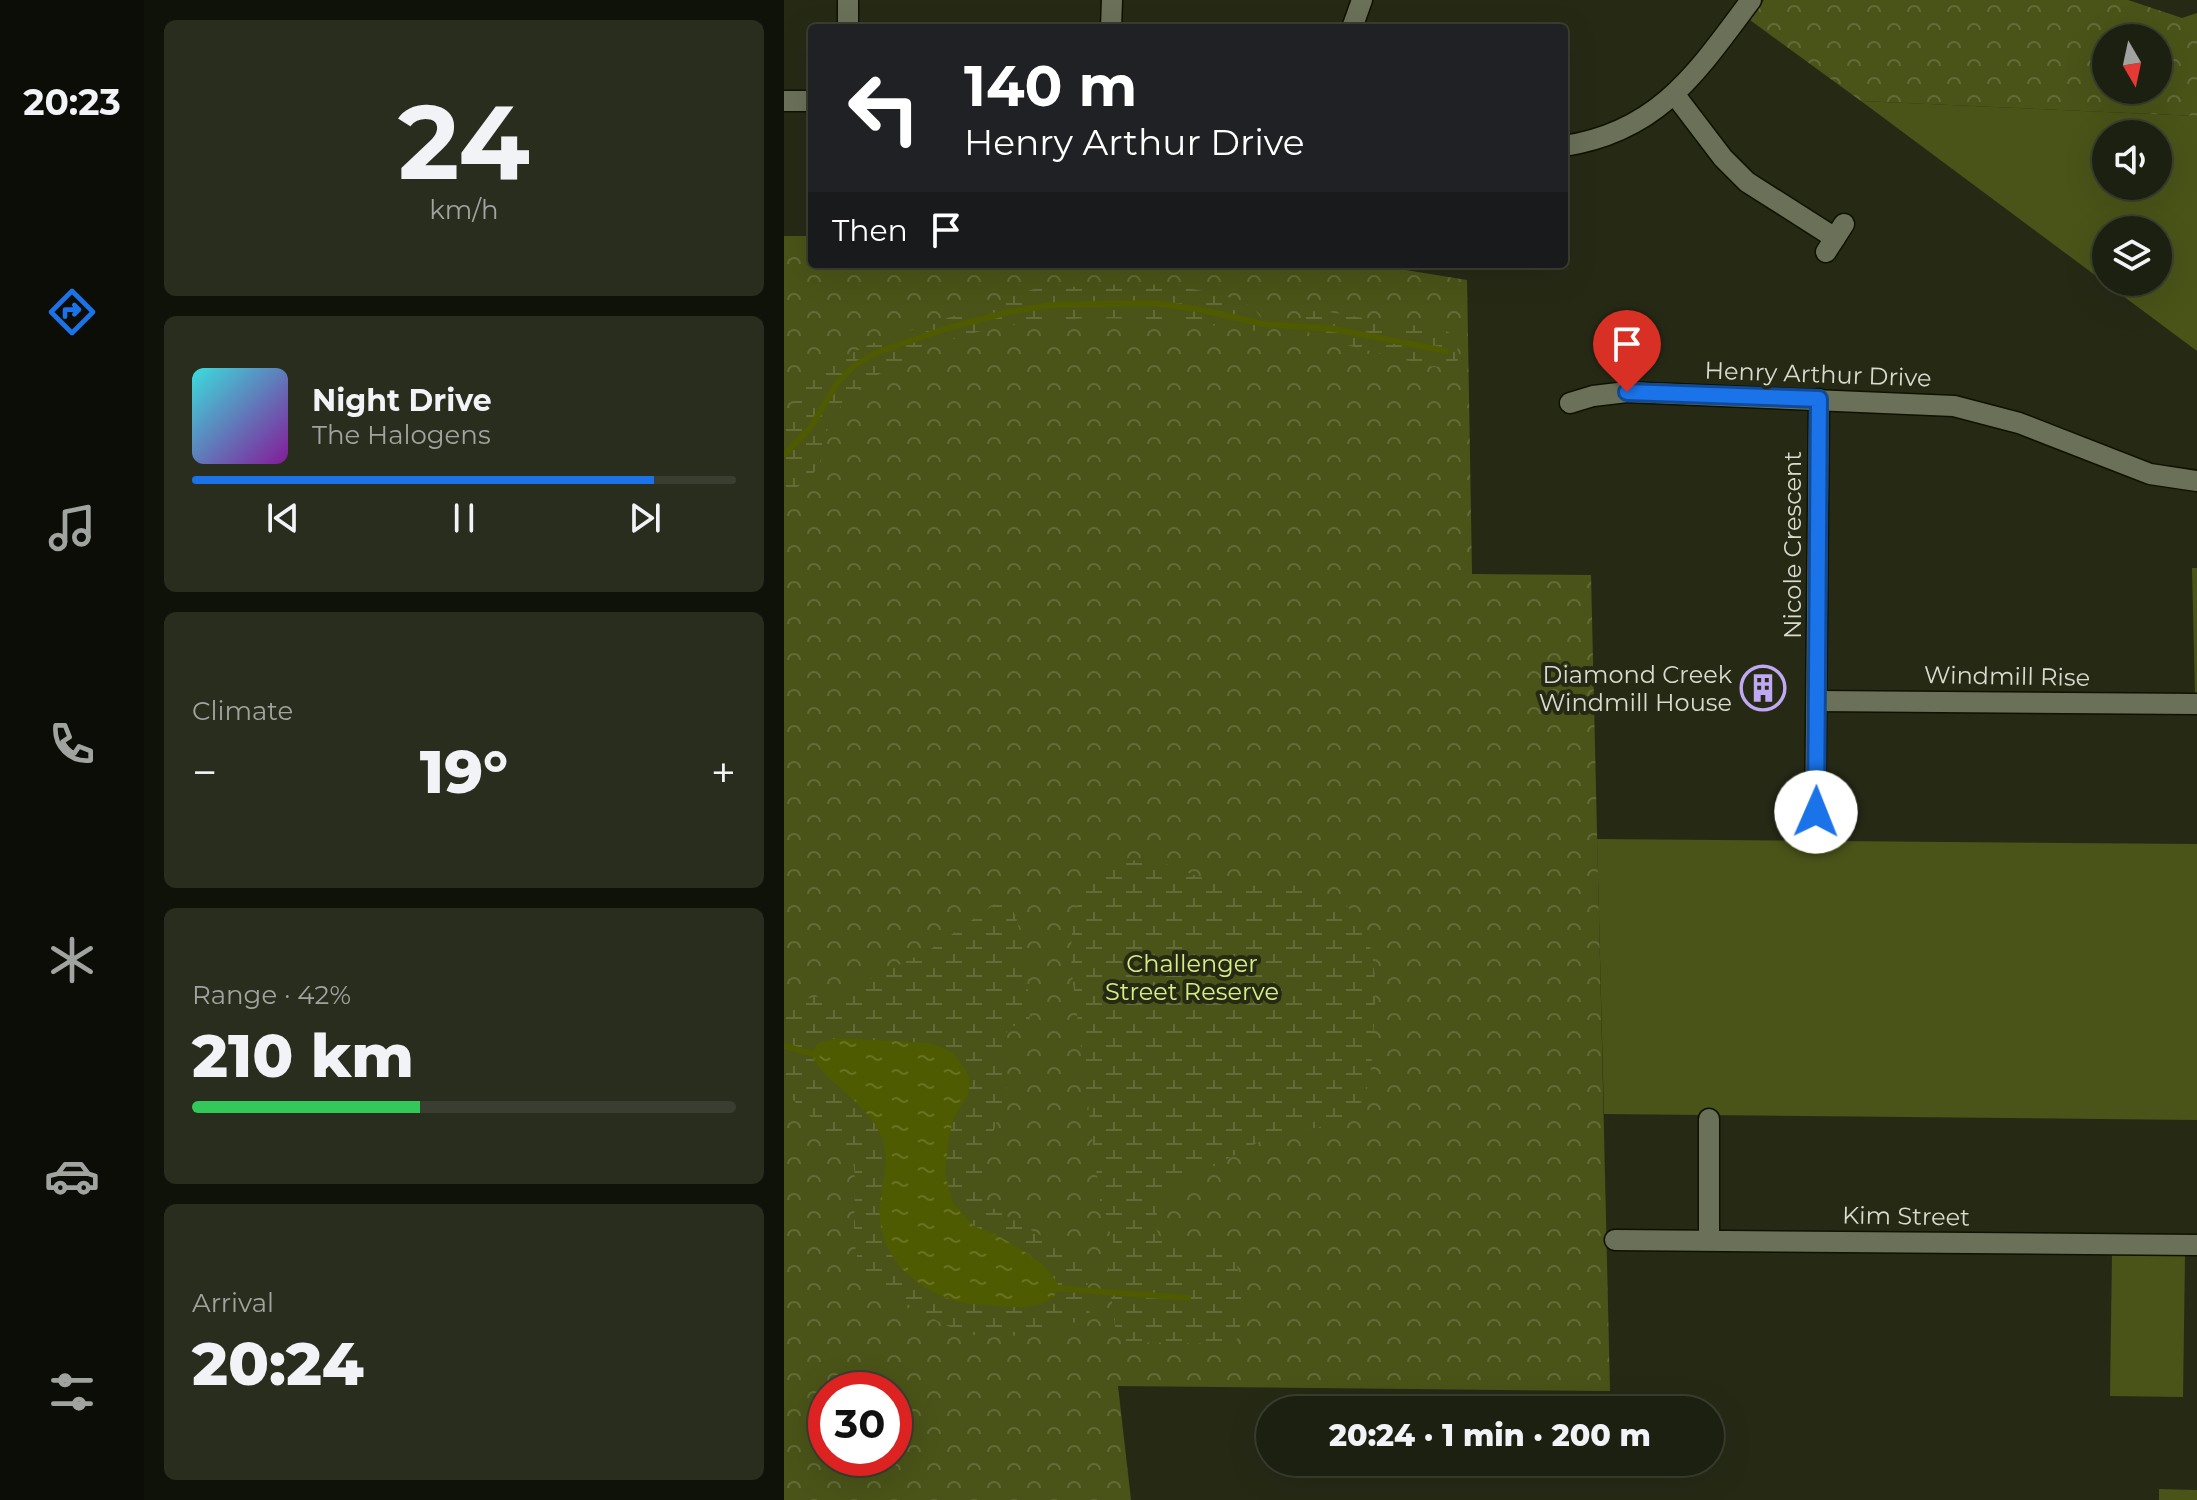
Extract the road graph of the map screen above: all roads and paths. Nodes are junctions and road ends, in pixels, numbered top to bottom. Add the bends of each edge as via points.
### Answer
1 (848, 0) edge
2 (1112, 0) edge
3 (1362, 0) edge
4 (1751, 0) edge
5 (848, 24) edge
6 (1111, 24) edge
7 (1353, 24) edge
8 (1675, 95) junction
9 (784, 101) edge
10 (808, 101) edge
11 (1568, 145) edge
12 (1835, 238) dead end
13 (1819, 399) junction
14 (1570, 403) dead end
15 (2197, 481) edge
16 (1817, 701) junction
17 (2197, 704) edge
18 (1815, 835) dead end
19 (1709, 1119) dead end
20 (1615, 1240) dead end
21 (1709, 1240) junction
22 (2197, 1245) edge

1 - 5 street
2 - 6 street
3 - 7 street
4 - 8 street
8 - 11 street via 1625,128
8 - 12 street via 1741,176
9 - 10 street
13 - 14 street, Henry Arthur Drive via 1627,392
13 - 15 street, Henry Arthur Drive via 1954,406 1988,413 2150,474
13 - 16 street, Nicole Crescent
16 - 17 street, Windmill Rise
16 - 18 street, Nicole Crescent
19 - 21 street
20 - 21 street, Kim Street
21 - 22 street, Kim Street

